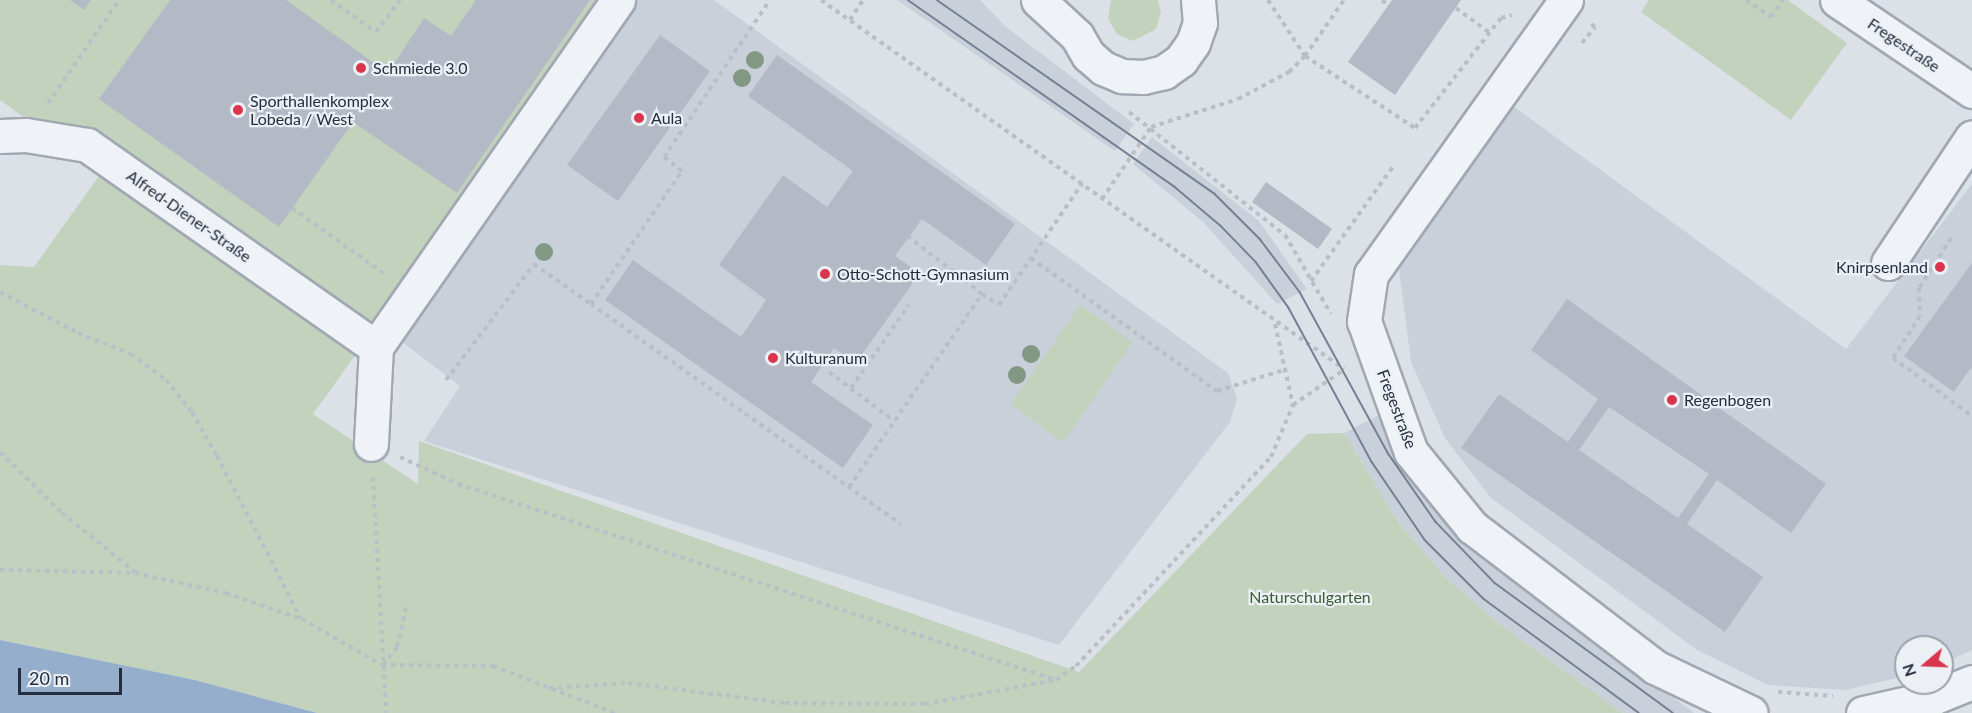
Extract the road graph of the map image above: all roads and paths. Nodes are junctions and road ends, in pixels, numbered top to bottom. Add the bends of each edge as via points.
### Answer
1 (119, 0) edge
2 (332, 0) edge
3 (399, 0) edge
4 (618, 0) edge
5 (770, 0) edge
6 (821, 0) edge
7 (863, 0) edge
8 (1038, 0) edge
9 (1075, 0) edge
10 (1198, 0) edge
11 (1268, 0) edge
12 (1344, 0) edge
13 (1382, 0) edge
14 (1566, 0) edge
15 (1746, 0) edge
16 (1783, 0) edge
17 (1837, 0) edge
18 (1388, 5) dead end
19 (1456, 8) dead end
20 (1523, 13) dead end
21 (850, 20) junction
22 (1490, 33) junction
23 (1077, 36) junction
24 (1305, 56) junction
25 (1972, 91) edge
26 (52, 97) dead end
27 (1122, 107) dead end
28 (1151, 127) junction
29 (0, 136) edge
30 (1972, 137) edge
31 (1394, 165) dead end
32 (1082, 184) junction
33 (1102, 199) junction
34 (292, 208) dead end
35 (909, 237) dead end
36 (1951, 237) dead end
37 (1031, 258) junction
38 (1888, 262) dead end
39 (1311, 281) junction
40 (0, 292) edge
41 (413, 294) junction
42 (982, 294) junction
43 (591, 304) junction
44 (909, 304) dead end
45 (1275, 322) junction
46 (1336, 324) dead end
47 (370, 342) junction
48 (1287, 369) junction
49 (829, 372) dead end
50 (446, 380) dead end
51 (851, 388) junction
52 (1293, 405) junction
53 (1972, 416) edge
54 (893, 420) junction
55 (371, 444) junction
56 (0, 452) edge
57 (849, 487) junction
58 (901, 524) dead end
59 (0, 570) edge
60 (135, 573) junction
61 (406, 607) dead end
62 (302, 619) junction
63 (382, 665) junction
64 (1056, 680) junction
65 (1972, 682) edge
66 (549, 688) junction
67 (1762, 702) edge
68 (1852, 705) edge
69 (386, 712) edge
70 (615, 713) edge

1 - 26 path
2 - 3 path via 376,32
4 - 41 street
5 - 43 path via 664,158 682,171
6 - 21 path
7 - 21 path
8 - 23 street
9 - 23 street
10 - 23 street via 1200,23 1193,43 1181,60 1164,72 1122,76 1103,68
11 - 24 path
12 - 24 path
13 - 18 path
14 - 67 street, Fregestraße via 1371,274 1364,321 1411,452 1472,527 1655,667
15 - 16 path via 1771,17
17 - 25 street, Fregestraße
19 - 22 path
20 - 22 path via 1501,18
21 - 32 path
22 - 24 path via 1415,129
24 - 28 path via 1289,72 1238,99
27 - 28 path
28 - 33 path
28 - 39 path via 1285,235
29 - 47 street, Alfred-Diener-Straße via 26,135 87,145
30 - 38 street
31 - 39 path
32 - 33 path
32 - 37 path
33 - 45 path
34 - 41 path
35 - 42 path
36 - 53 path via 1919,288 1920,316 1893,358
37 - 42 path via 999,305
37 - 48 path via 1217,391
39 - 46 path
40 - 62 path via 78,333 131,354 166,380 192,412
41 - 47 street
42 - 54 path
43 - 50 path via 534,264
43 - 57 path
44 - 51 path
45 - 48 path
45 - 52 path via 1344,369
47 - 55 street
48 - 52 path
49 - 51 path
51 - 54 path
52 - 64 path via 1271,457 1076,666
54 - 57 path
55 - 63 path
55 - 64 path via 458,484
56 - 60 path via 62,513
57 - 58 path
59 - 60 path
60 - 62 path via 226,593
61 - 63 path via 397,647
62 - 63 path
63 - 66 path via 493,666
63 - 69 path
64 - 66 path via 925,704 785,702 628,683
65 - 68 street via 1935,697
66 - 70 path
67 - 68 path

